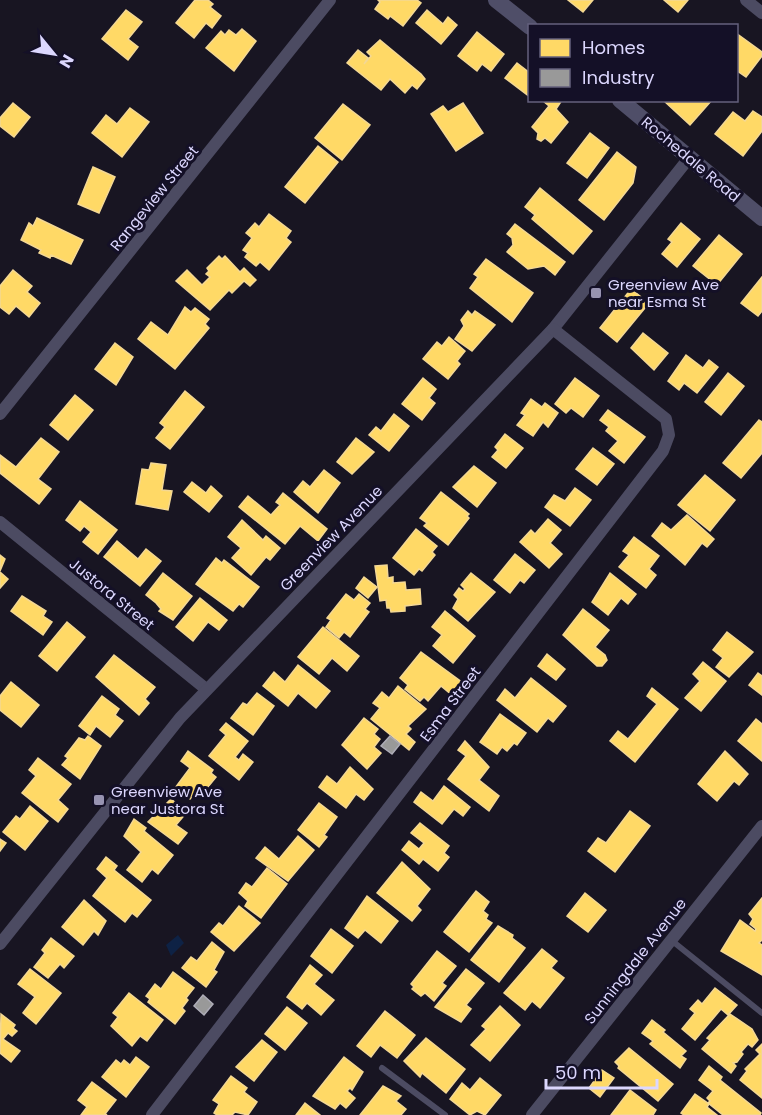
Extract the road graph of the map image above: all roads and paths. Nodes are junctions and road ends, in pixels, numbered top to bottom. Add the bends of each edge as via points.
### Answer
1 (330, 0) edge
2 (496, 0) edge
3 (746, 0) edge
4 (762, 13) edge
5 (528, 25) edge
6 (622, 102) edge
7 (689, 158) junction
8 (762, 218) edge
9 (553, 329) junction
10 (0, 414) edge
11 (0, 522) edge
12 (206, 689) junction
13 (762, 825) edge
14 (671, 939) junction
15 (0, 944) edge
16 (762, 1013) edge
17 (382, 1068) dead end
18 (152, 1115) edge
19 (445, 1115) edge
20 (532, 1115) edge

1 - 10 street, Rangeview Street
2 - 5 main road
3 - 4 street
6 - 7 main road, Rochedale Road
7 - 8 main road, Rochedale Road
7 - 9 street, Greenview Avenue
9 - 12 street, Greenview Avenue
9 - 18 street, Esma Street via 666,419 669,435 663,451
11 - 12 street, Justora Street
12 - 15 street, Greenview Avenue
13 - 14 street, Sunningdale Avenue
14 - 16 lane
14 - 20 street, Sunningdale Avenue
17 - 19 lane

